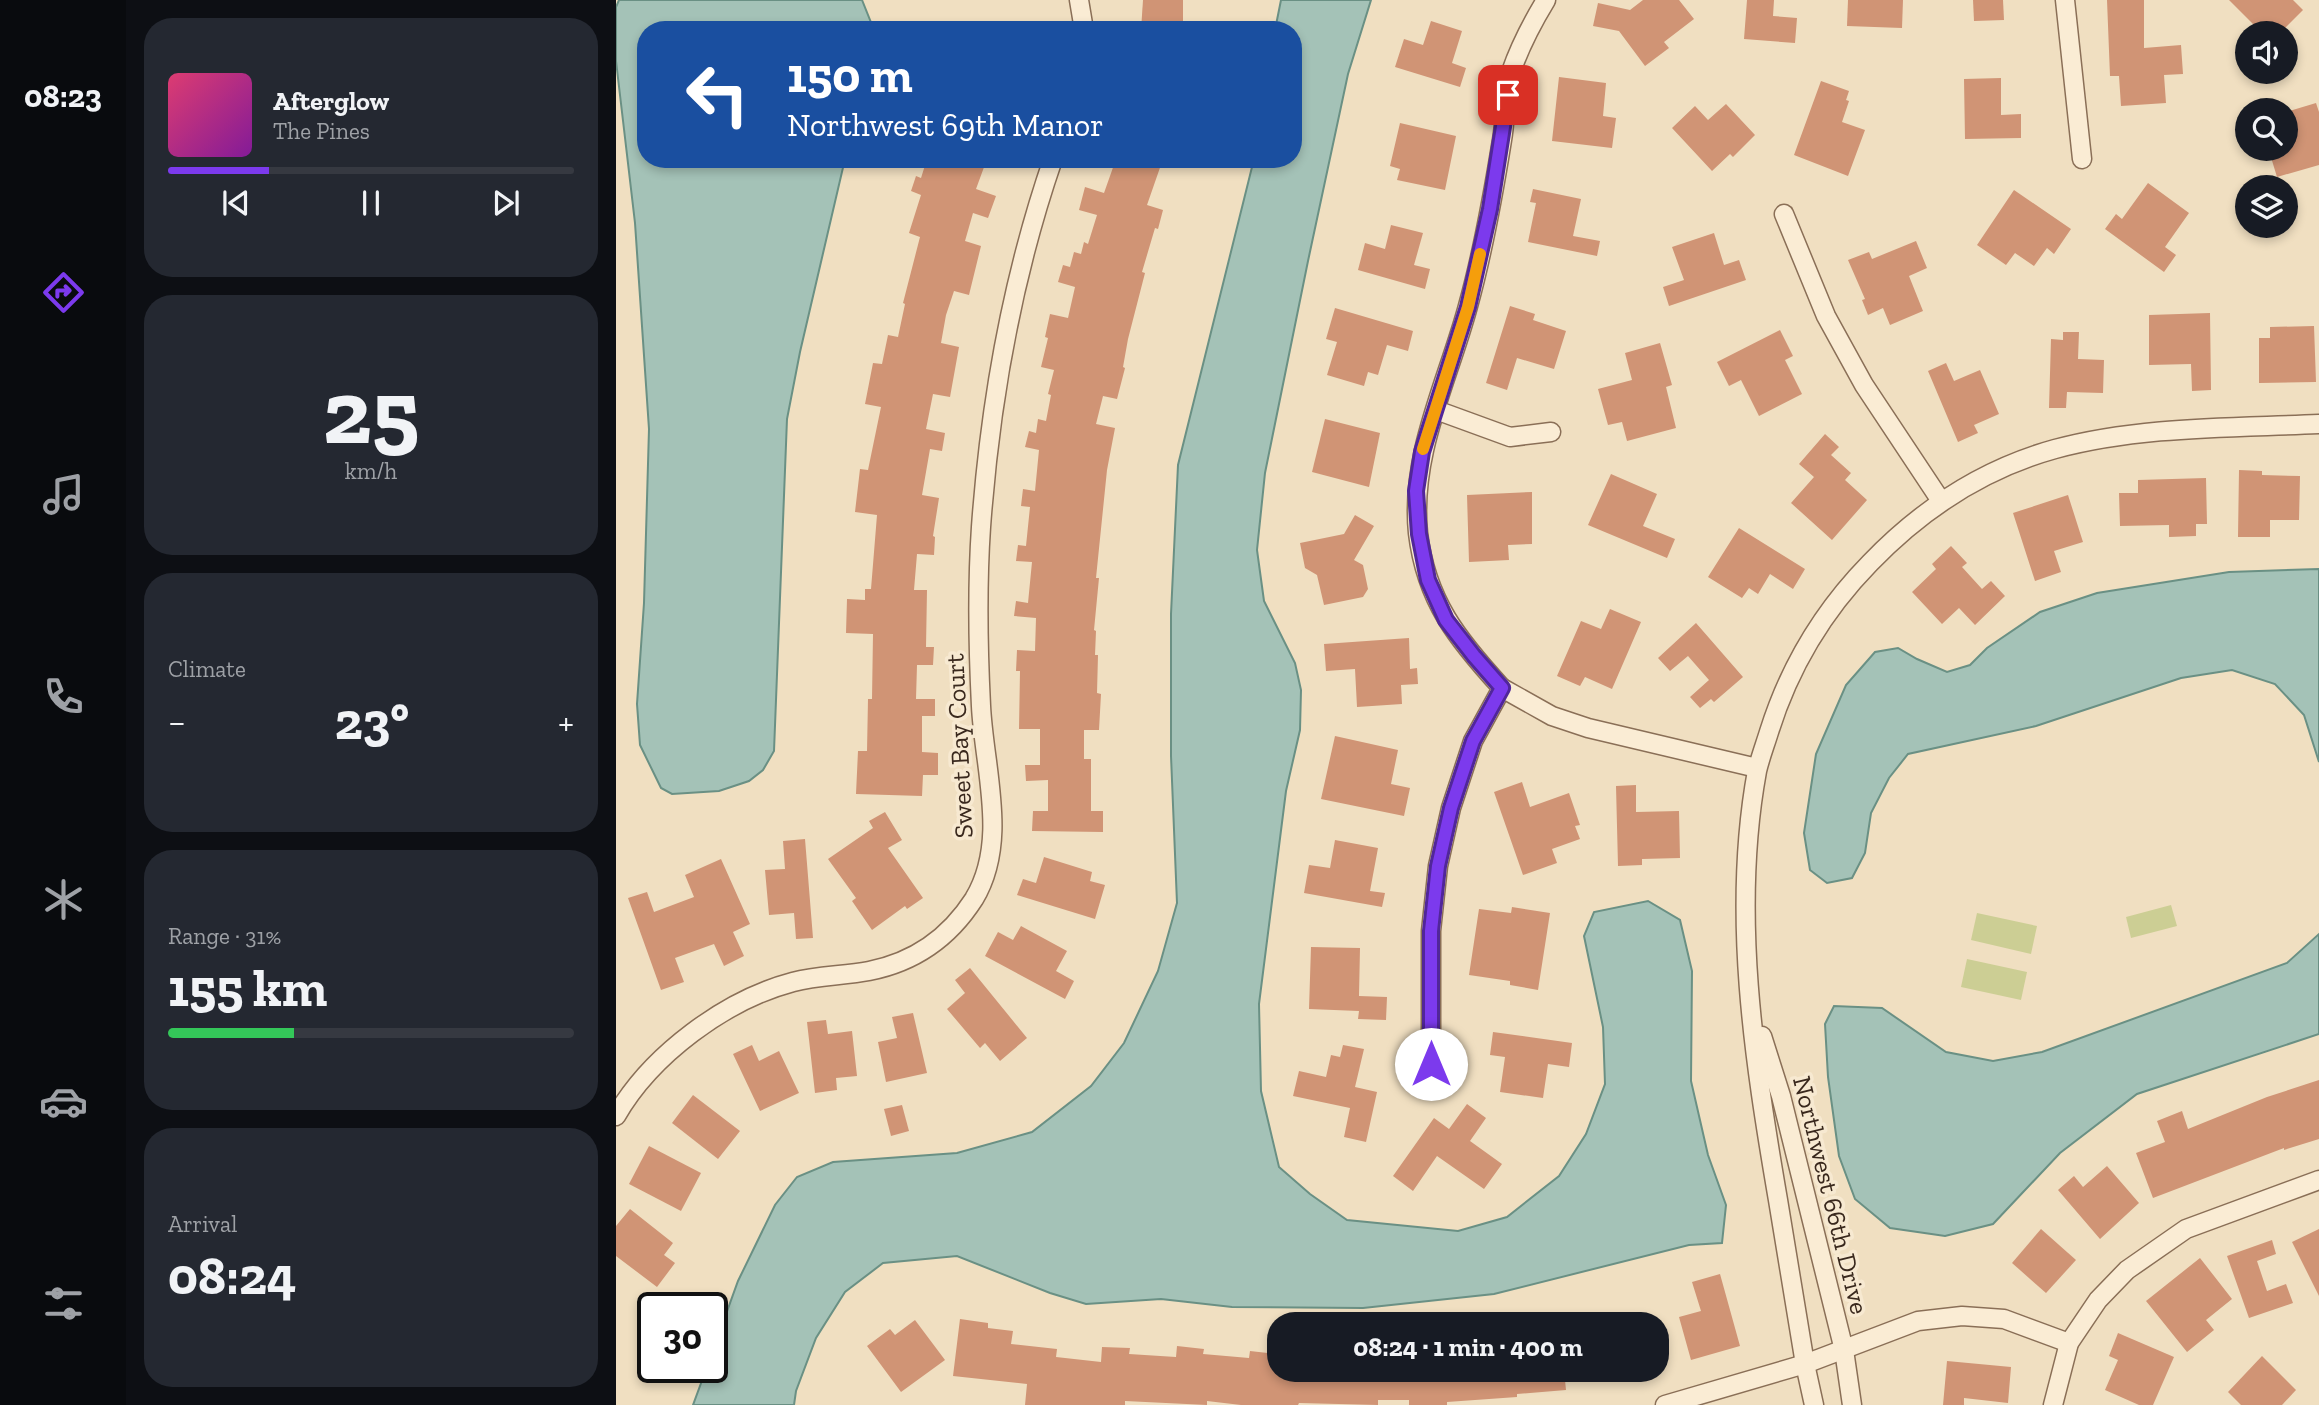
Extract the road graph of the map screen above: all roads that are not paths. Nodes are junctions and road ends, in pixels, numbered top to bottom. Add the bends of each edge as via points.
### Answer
1 (1079, 0) edge
2 (1546, 0) edge
3 (2066, 0) edge
4 (1082, 21) edge
5 (2082, 159) dead end
6 (1050, 168) edge
7 (1784, 214) dead end
8 (1436, 410) junction
9 (2319, 424) edge
10 (1551, 432) dead end
11 (1941, 501) junction
12 (1502, 688) junction
13 (1758, 768) junction
14 (1751, 999) junction
15 (1431, 1064) dead end
16 (616, 1116) edge
17 (2319, 1180) edge
18 (2068, 1343) junction
19 (1844, 1350) junction
20 (1805, 1364) junction
21 (1665, 1405) edge
22 (1814, 1405) edge
23 (1852, 1405) edge
24 (2053, 1405) edge

1 - 4 street
2 - 8 street via 1510,75 1490,209 1468,307
3 - 5 street
6 - 16 street, Sweet Bay Court via 1016,290 988,458 979,633 983,741 994,833 976,894 962,918 918,955 868,971 793,982 719,1015 647,1072
7 - 11 street via 1826,316 1864,385
8 - 10 street via 1510,437
8 - 12 street via 1422,452 1416,491 1428,580 1446,620
9 - 11 street, Northwest 66th Drive via 2114,436 2052,450
11 - 13 street, Northwest 66th Drive via 1897,536 1846,588 1804,648 1776,708
12 - 13 street via 1552,716 1588,728
12 - 15 street via 1473,741 1438,866 1431,931
13 - 14 street, Northwest 66th Drive via 1747,848
14 - 19 street, Northwest 66th Drive via 1781,1096
14 - 20 street, Northwest 66th Drive via 1761,1098
17 - 18 street via 2186,1229 2127,1270 2098,1300
18 - 19 street via 2004,1320 1962,1316 1918,1321
18 - 24 street
19 - 20 street
19 - 23 street, Northwest 66th Drive
20 - 21 street
20 - 22 street, Northwest 66th Drive

